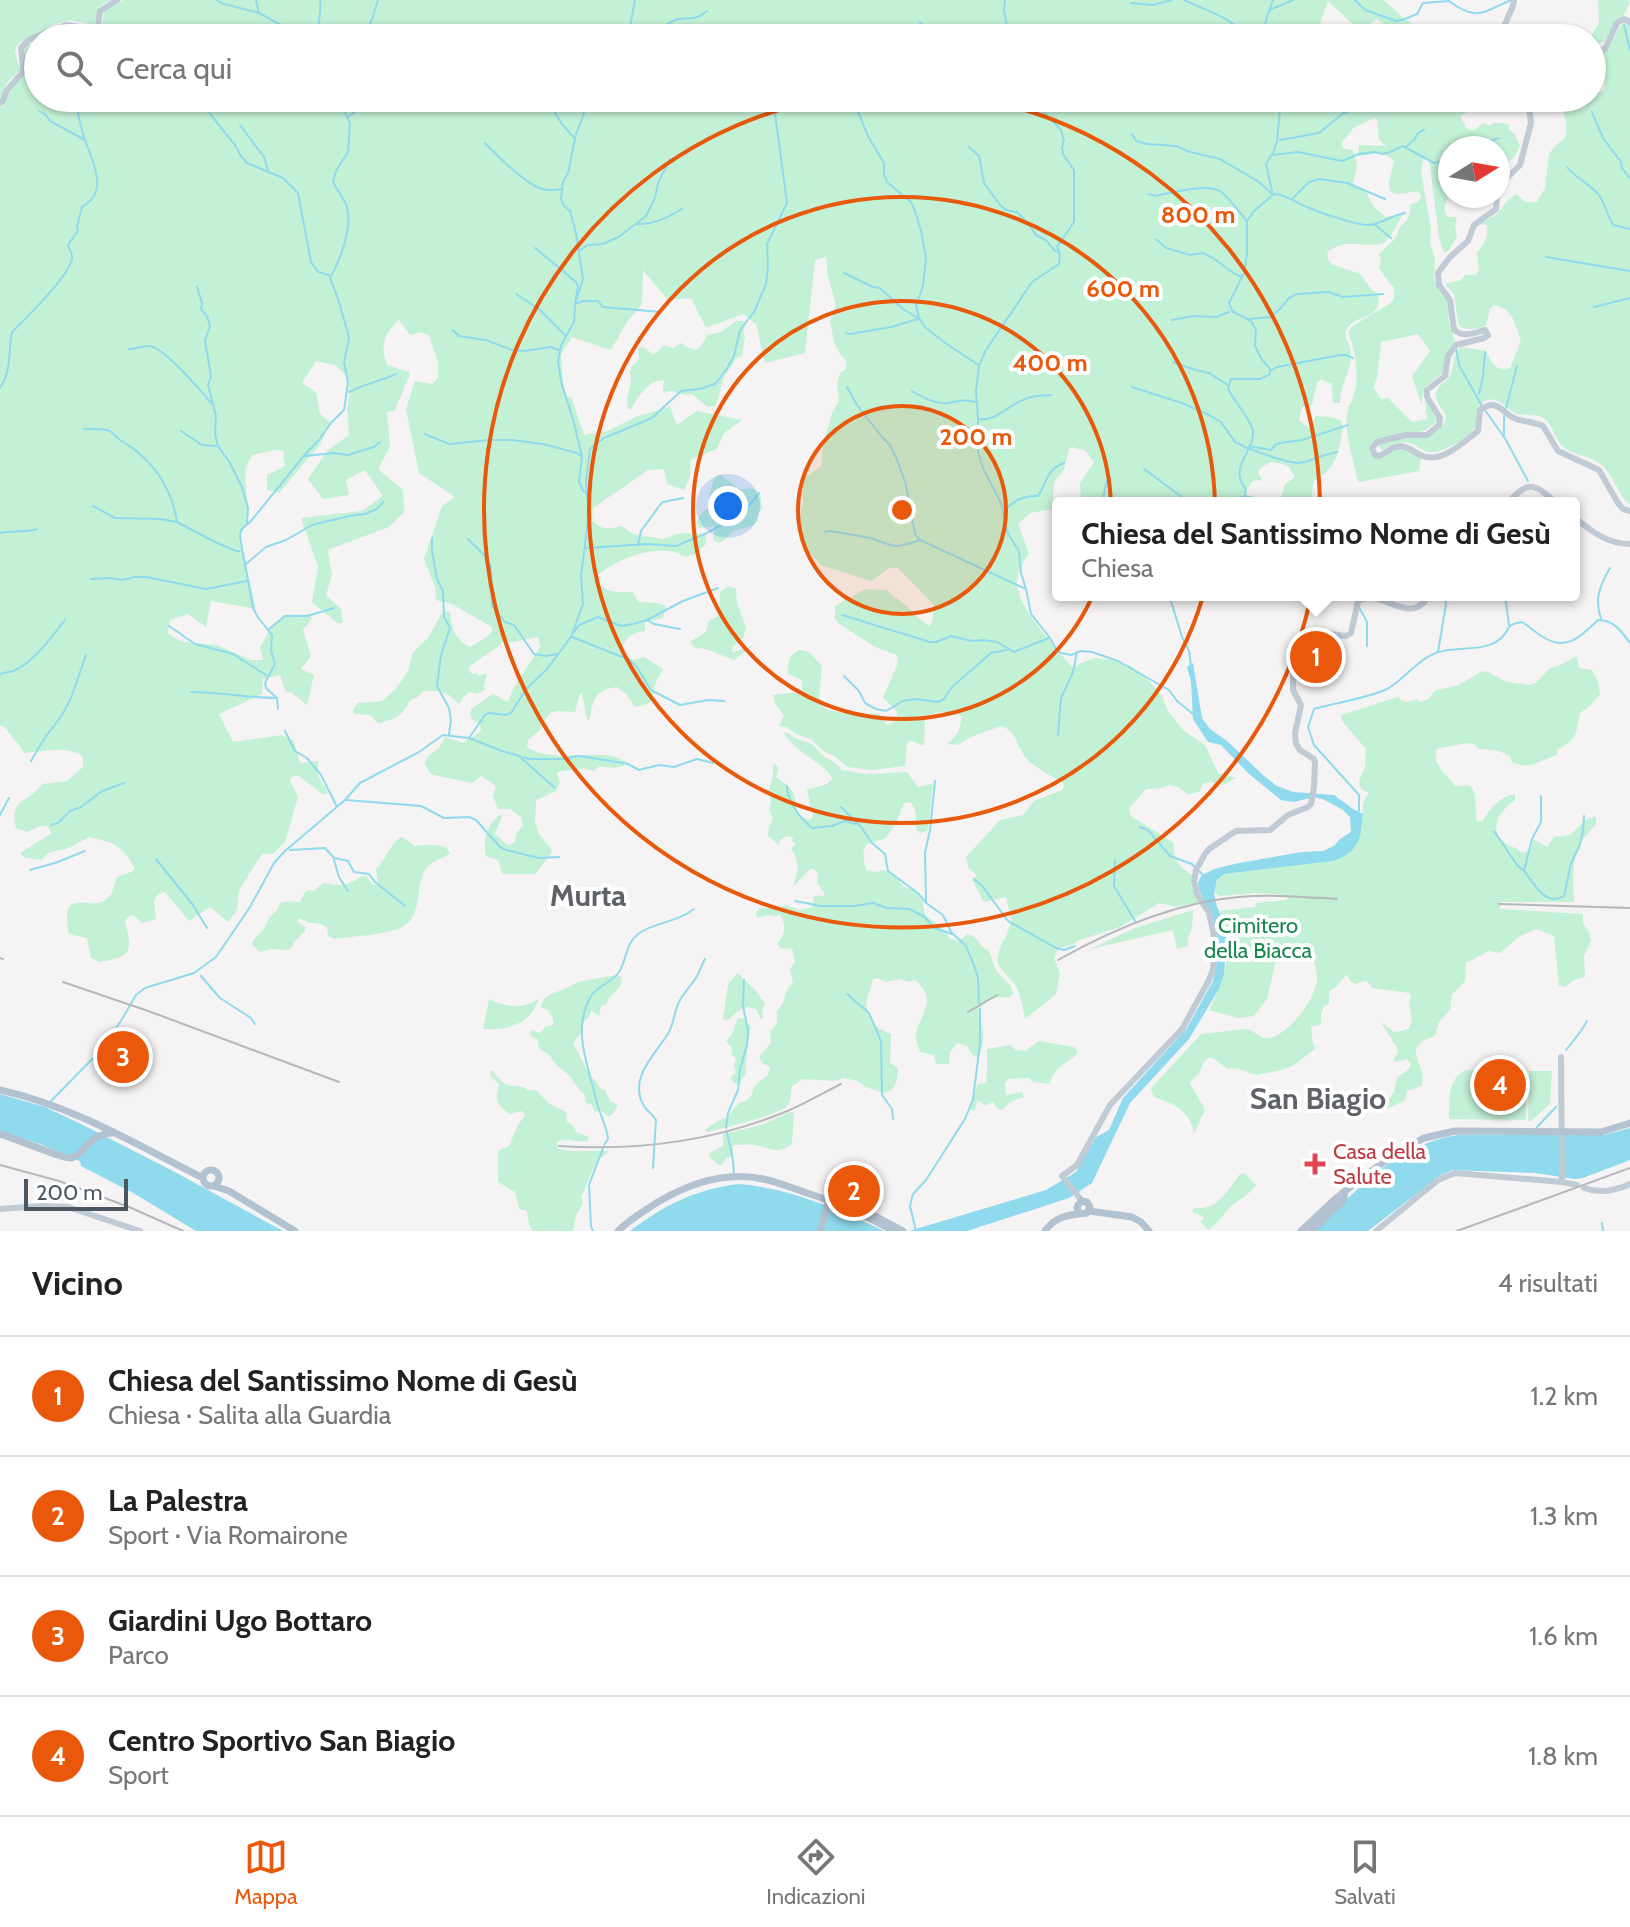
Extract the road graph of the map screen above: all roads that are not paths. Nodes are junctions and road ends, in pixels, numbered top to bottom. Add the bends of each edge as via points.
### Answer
1 (117, 0) edge
2 (1514, 0) edge
3 (1630, 22) edge
4 (98, 24) edge
5 (1505, 24) edge
6 (24, 45) edge
7 (1606, 47) edge
8 (0, 103) edge
9 (1530, 112) edge
10 (1510, 175) edge
11 (1496, 208) edge
12 (1513, 497) edge
13 (1550, 497) edge
14 (1630, 511) edge
15 (1580, 522) edge
16 (1630, 544) edge
17 (1359, 601) edge
18 (1384, 601) edge
19 (1425, 601) edge
20 (1561, 1057) dead end
21 (0, 1090) edge
22 (93, 1123) junction
23 (1630, 1123) edge
24 (110, 1133) junction
25 (0, 1134) edge
26 (1561, 1134) junction
27 (92, 1139) junction
28 (204, 1176) junction
29 (1562, 1180) junction
30 (217, 1183) junction
31 (1630, 1184) edge
32 (1346, 1189) junction
33 (828, 1202) junction
34 (1078, 1206) junction
35 (856, 1208) junction
36 (0, 1209) edge
37 (123, 1225) junction
38 (129, 1231) edge
39 (138, 1231) edge
40 (295, 1231) edge
41 (618, 1231) edge
42 (820, 1231) edge
43 (893, 1231) edge
44 (903, 1231) edge
45 (1045, 1231) edge
46 (1149, 1231) edge
47 (1301, 1231) edge
48 (1311, 1231) edge
49 (1376, 1231) edge

1 - 4 main road via 100,11
2 - 5 main road
3 - 7 main road via 1617,23
6 - 8 main road via 22,73
9 - 10 main road via 1520,165
11 - 14 main road via 1474,225 1468,241 1437,279 1450,300 1454,330 1485,330 1488,335 1456,345 1445,376 1427,390 1440,418 1436,428 1427,435 1377,442 1373,454 1400,446 1427,457 1447,454 1478,431 1480,410 1497,405 1513,418 1543,426 1558,451 1599,470 1618,503
12 - 13 main road via 1531,485
15 - 16 main road via 1597,536
17 - 34 main road via 1351,633 1318,637 1294,665 1292,687 1301,705 1295,740 1315,761 1308,807 1273,829 1236,831 1205,854 1194,881 1213,931 1211,974 1182,1029 1110,1105 1077,1165 1063,1177
18 - 19 main road via 1409,609
20 - 26 main road
21 - 22 main road
22 - 24 main road
22 - 27 main road
23 - 26 main road
24 - 27 main road
24 - 28 main road
25 - 27 main road via 67,1159 76,1157
26 - 29 main road
26 - 32 main road via 1436,1134 1400,1151
28 - 30 main road via 206,1185
28 - 30 main road via 215,1171
29 - 31 main road via 1601,1192
29 - 49 main road via 1451,1174
30 - 40 main road
32 - 47 main road
32 - 48 main road via 1343,1201
33 - 35 main road
33 - 41 main road via 764,1179 720,1178 666,1197
33 - 42 main road
34 - 45 main road
34 - 46 main road via 1083,1214 1092,1210 1132,1217
35 - 43 main road
35 - 44 main road
36 - 37 main road via 68,1207
37 - 38 main road
37 - 39 main road

